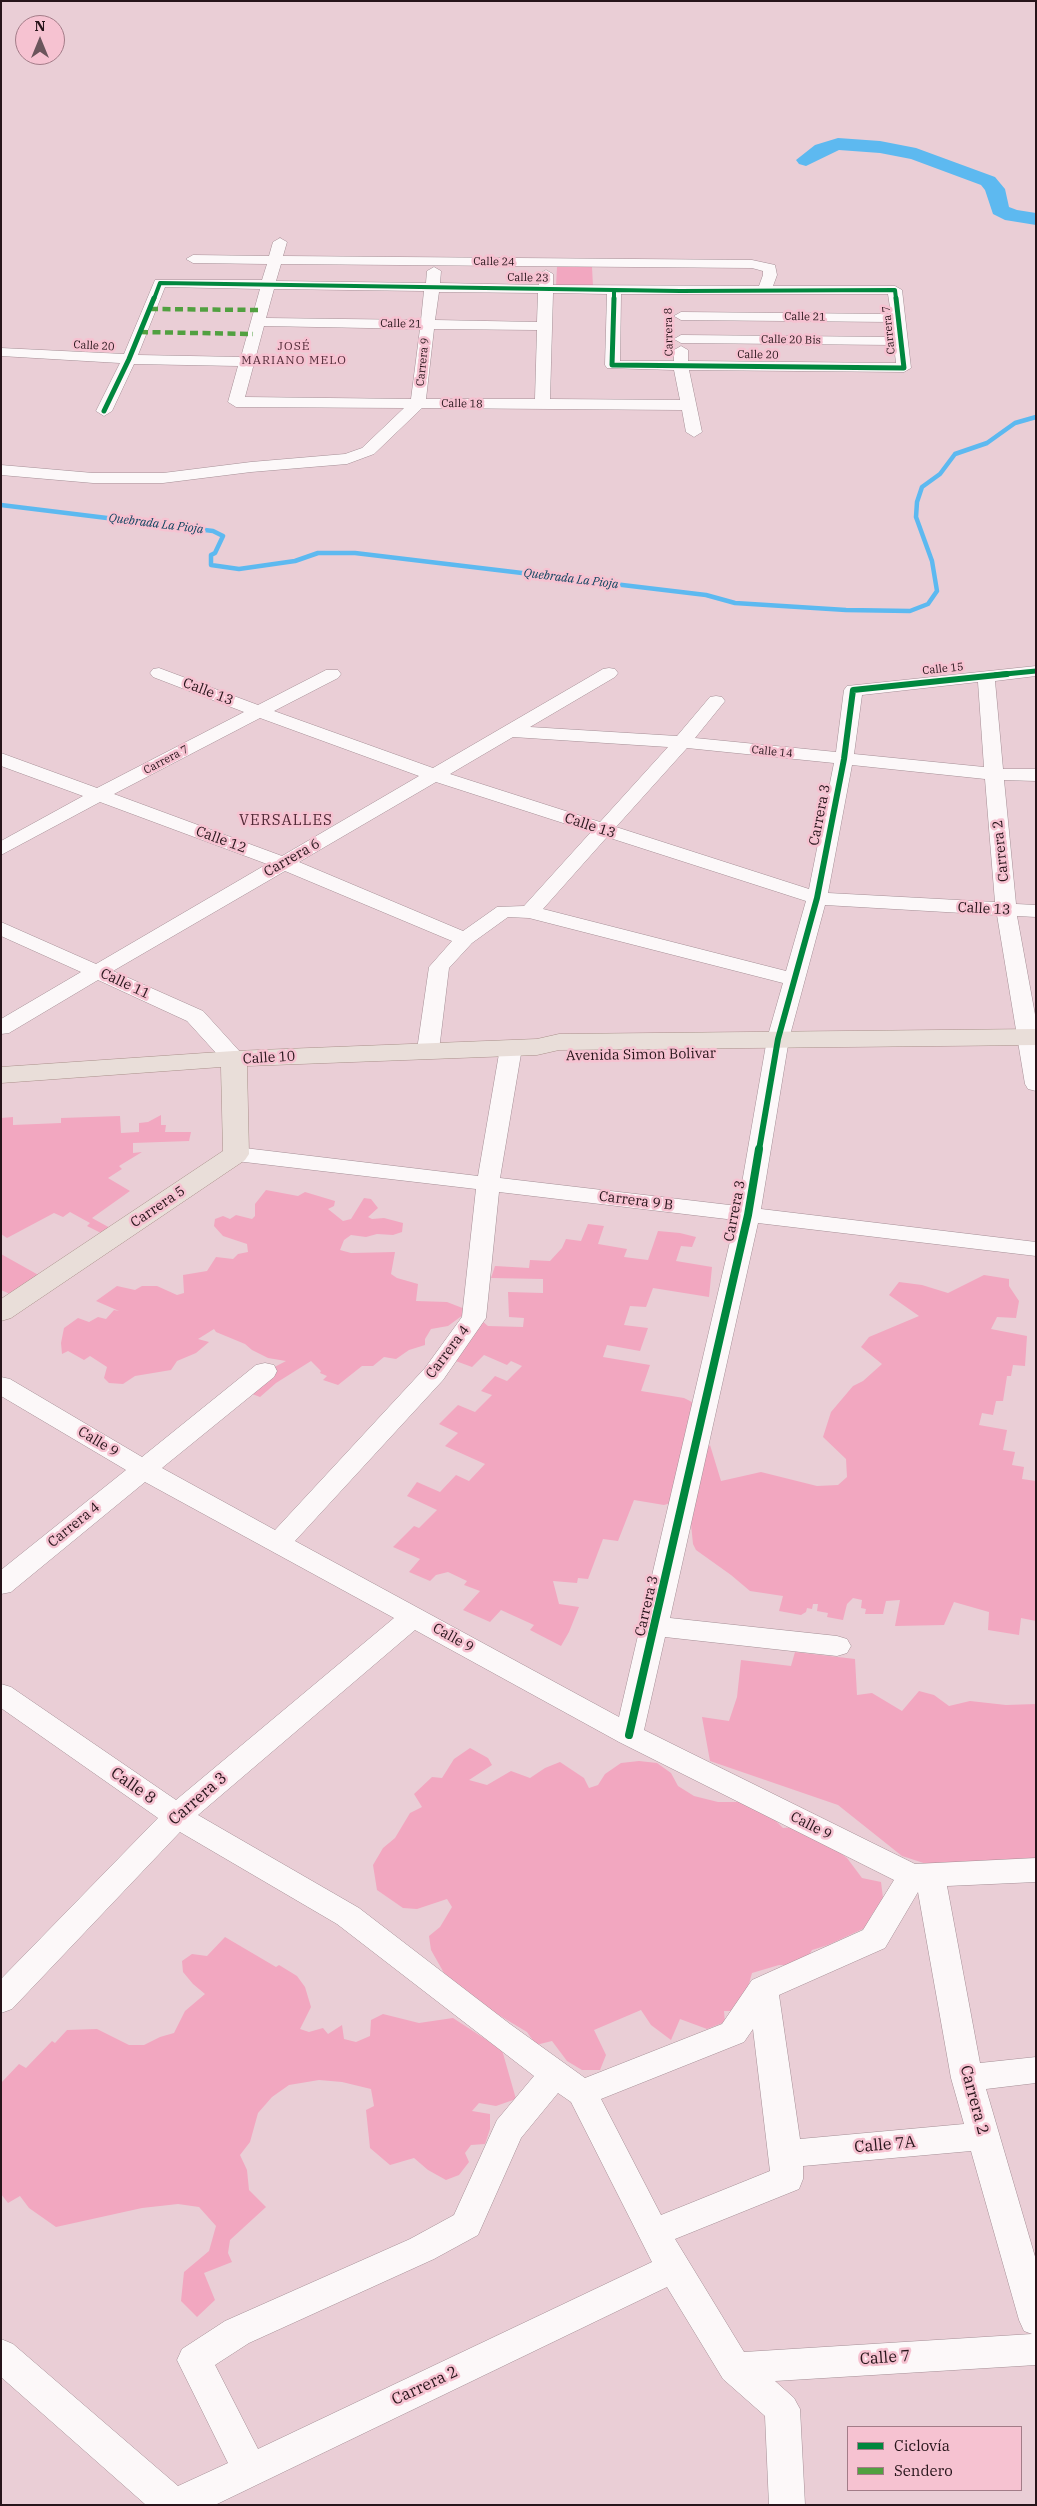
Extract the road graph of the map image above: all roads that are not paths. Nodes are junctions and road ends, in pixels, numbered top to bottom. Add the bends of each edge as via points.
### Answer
1 (280, 242) dead end
2 (193, 259) dead end
3 (275, 260) junction
4 (435, 262) junction
5 (546, 263) junction
6 (266, 284) junction
7 (431, 287) junction
8 (546, 289) junction
9 (614, 290) junction
10 (895, 290) joint
11 (680, 291) junction
12 (764, 291) junction
13 (681, 316) junction
14 (788, 317) junction
15 (898, 318) junction
16 (257, 322) junction
17 (427, 324) junction
18 (546, 326) junction
19 (681, 339) junction
20 (791, 340) junction
21 (901, 341) junction
22 (1, 352) edge
23 (129, 359) junction
24 (246, 362) junction
25 (681, 366) junction
26 (795, 367) junction
27 (904, 368) joint
28 (418, 404) junction
29 (542, 405) junction
30 (689, 405) junction
31 (104, 411) dead end
32 (694, 432) dead end
33 (1, 470) edge
34 (1036, 671) edge
35 (160, 673) dead end
36 (609, 673) dead end
37 (332, 674) dead end
38 (986, 676) junction
39 (853, 690) joint
40 (716, 701) dead end
41 (257, 711) junction
42 (509, 731) junction
43 (682, 742) junction
44 (1, 759) edge
45 (844, 759) junction
46 (993, 774) junction
47 (434, 775) junction
48 (1036, 775) edge
49 (98, 795) junction
50 (604, 831) junction
51 (1, 849) edge
52 (283, 863) junction
53 (816, 898) junction
54 (1006, 910) junction
55 (1036, 911) edge
56 (529, 912) junction
57 (1, 928) edge
58 (465, 940) junction
59 (96, 971) junction
60 (793, 979) junction
61 (1, 1028) edge
62 (1033, 1045) edge
63 (778, 1046) junction
64 (511, 1048) junction
65 (537, 1048) joint
66 (428, 1050) junction
67 (234, 1059) junction
68 (1, 1075) edge
69 (1036, 1084) edge
70 (236, 1154) junction
71 (488, 1184) junction
72 (748, 1215) junction
73 (1036, 1249) edge
74 (1, 1312) edge
75 (265, 1371) dead end
76 (1, 1384) edge
77 (143, 1469) junction
78 (278, 1543) junction
79 (1, 1585) edge
80 (413, 1617) junction
81 (655, 1626) junction
82 (837, 1646) dead end
83 (1, 1694) edge
84 (629, 1734) junction
85 (176, 1816) junction
86 (1036, 1870) edge
87 (921, 1876) junction
88 (763, 1989) junction
89 (1, 2000) edge
90 (1036, 2070) edge
91 (555, 2073) junction
92 (967, 2078) junction
93 (582, 2093) junction
94 (984, 2136) junction
95 (786, 2154) junction
96 (653, 2233) junction
97 (673, 2268) junction
98 (1036, 2320) edge
99 (1036, 2349) edge
100 (1, 2355) edge
101 (735, 2368) junction
102 (250, 2470) junction
103 (175, 2505) edge
104 (787, 2505) edge

1 - 3 street
2 - 3 street, Calle 24
3 - 4 street, Calle 24
3 - 6 street
4 - 5 street, Calle 24
4 - 7 street, Carrera 9
5 - 8 street
5 - 12 street, Calle 24 via 752,264 770,268
6 - 7 street, Calle 23
6 - 16 street
6 - 23 street, Calle 23 via 160,283
7 - 8 street, Calle 23
7 - 17 street, Carrera 9
8 - 9 street, Calle 23
8 - 18 street
9 - 11 street, Calle 23
9 - 25 street, Calle 20 via 612,365
10 - 12 street, Calle 23
10 - 15 street, Carrera 7
11 - 12 street, Calle 23
11 - 13 street, Carrera 8
13 - 14 street, Calle 21
13 - 19 street, Carrera 8
14 - 15 street, Calle 21
14 - 20 street
15 - 21 street, Carrera 7
16 - 17 street, Calle 21
16 - 24 street
17 - 18 street, Calle 21
17 - 28 street, Carrera 9
18 - 29 street
19 - 20 street, Calle 20 Bis
19 - 25 street, Carrera 8
20 - 21 street, Calle 20 Bis
20 - 26 street
21 - 27 street, Carrera 7
22 - 23 street, Calle 20
23 - 24 street, Calle 20
23 - 31 street
24 - 28 street, Calle 18 via 236,402
25 - 26 street, Calle 20
25 - 30 street, Carrera 8
26 - 27 street, Calle 20
28 - 29 street, Calle 18
28 - 33 street via 368,452 347,458 138,479
29 - 30 street, Calle 18
30 - 32 street, Carrera 8
34 - 38 street, Calle 15
35 - 41 street, Calle 13
36 - 42 street, Carrera 6
37 - 41 street, Carrera 7
38 - 39 street, Calle 15
38 - 46 street, Carrera 2
39 - 45 street, Carrera 3
40 - 43 street
41 - 47 street, Calle 13
41 - 49 street, Carrera 7
42 - 43 street, Calle 14
42 - 47 street, Carrera 6
43 - 45 street, Calle 14
43 - 50 street
44 - 49 street, Calle 12
45 - 46 street, Calle 14
45 - 53 street, Carrera 3
46 - 48 street, Calle 14
46 - 54 street, Carrera 2
47 - 50 street, Calle 13
47 - 52 street, Carrera 6
49 - 51 street, Carrera 7
49 - 52 street, Calle 12
50 - 53 street, Calle 13
50 - 56 street
52 - 58 street, Calle 12
52 - 59 street, Carrera 6
53 - 54 street, Calle 13
53 - 60 street, Carrera 3
54 - 55 street, Calle 13
54 - 62 street, Carrera 2
56 - 58 street via 504,911
56 - 60 street
57 - 59 street, Calle 11
58 - 66 street via 439,967
59 - 61 street, Carrera 6
59 - 67 street, Calle 11 via 195,1016
60 - 63 street, Carrera 3
62 - 63 main road, Avenida Simon Bolivar
62 - 69 street, Carrera 2
63 - 65 main road, Avenida Simon Bolivar via 559,1056
63 - 72 street, Carrera 3
64 - 65 main road, Calle 10
64 - 66 main road, Calle 10
64 - 71 street, Carrera 4
66 - 67 main road, Calle 10
67 - 68 main road, Calle 10
67 - 70 main road
70 - 71 street, Carrera 9 B
70 - 74 main road, Carrera 5
71 - 72 street, Carrera 9 B
71 - 78 street, Carrera 4 via 474,1318 434,1374
72 - 73 street, Carrera 9 B
72 - 81 street, Carrera 3
75 - 77 street, Carrera 4
76 - 77 street, Calle 9
77 - 78 street, Calle 9
77 - 79 street, Carrera 4
78 - 80 street, Calle 9
80 - 84 street, Calle 9
80 - 85 street, Carrera 3
81 - 82 street
81 - 84 street, Carrera 3
83 - 85 street, Calle 8
84 - 87 street, Calle 9
85 - 89 street, Carrera 3
85 - 91 street, Calle 8 via 348,1916
86 - 87 street, Calle 9
87 - 88 street via 874,1939
87 - 92 street, Carrera 2
88 - 93 street via 733,2033
88 - 95 street
90 - 92 street
91 - 93 street, Calle 8
91 - 102 street via 508,2130 466,2225 422,2249 237,2332 194,2360
92 - 94 street, Carrera 2
93 - 96 street
94 - 95 street, Calle 7A
94 - 98 street, Carrera 2
95 - 96 street via 787,2179
96 - 97 street
97 - 101 street
97 - 102 street, Carrera 2
99 - 101 street, Calle 7
100 - 103 street
101 - 104 street via 782,2409
102 - 103 street, Carrera 2

